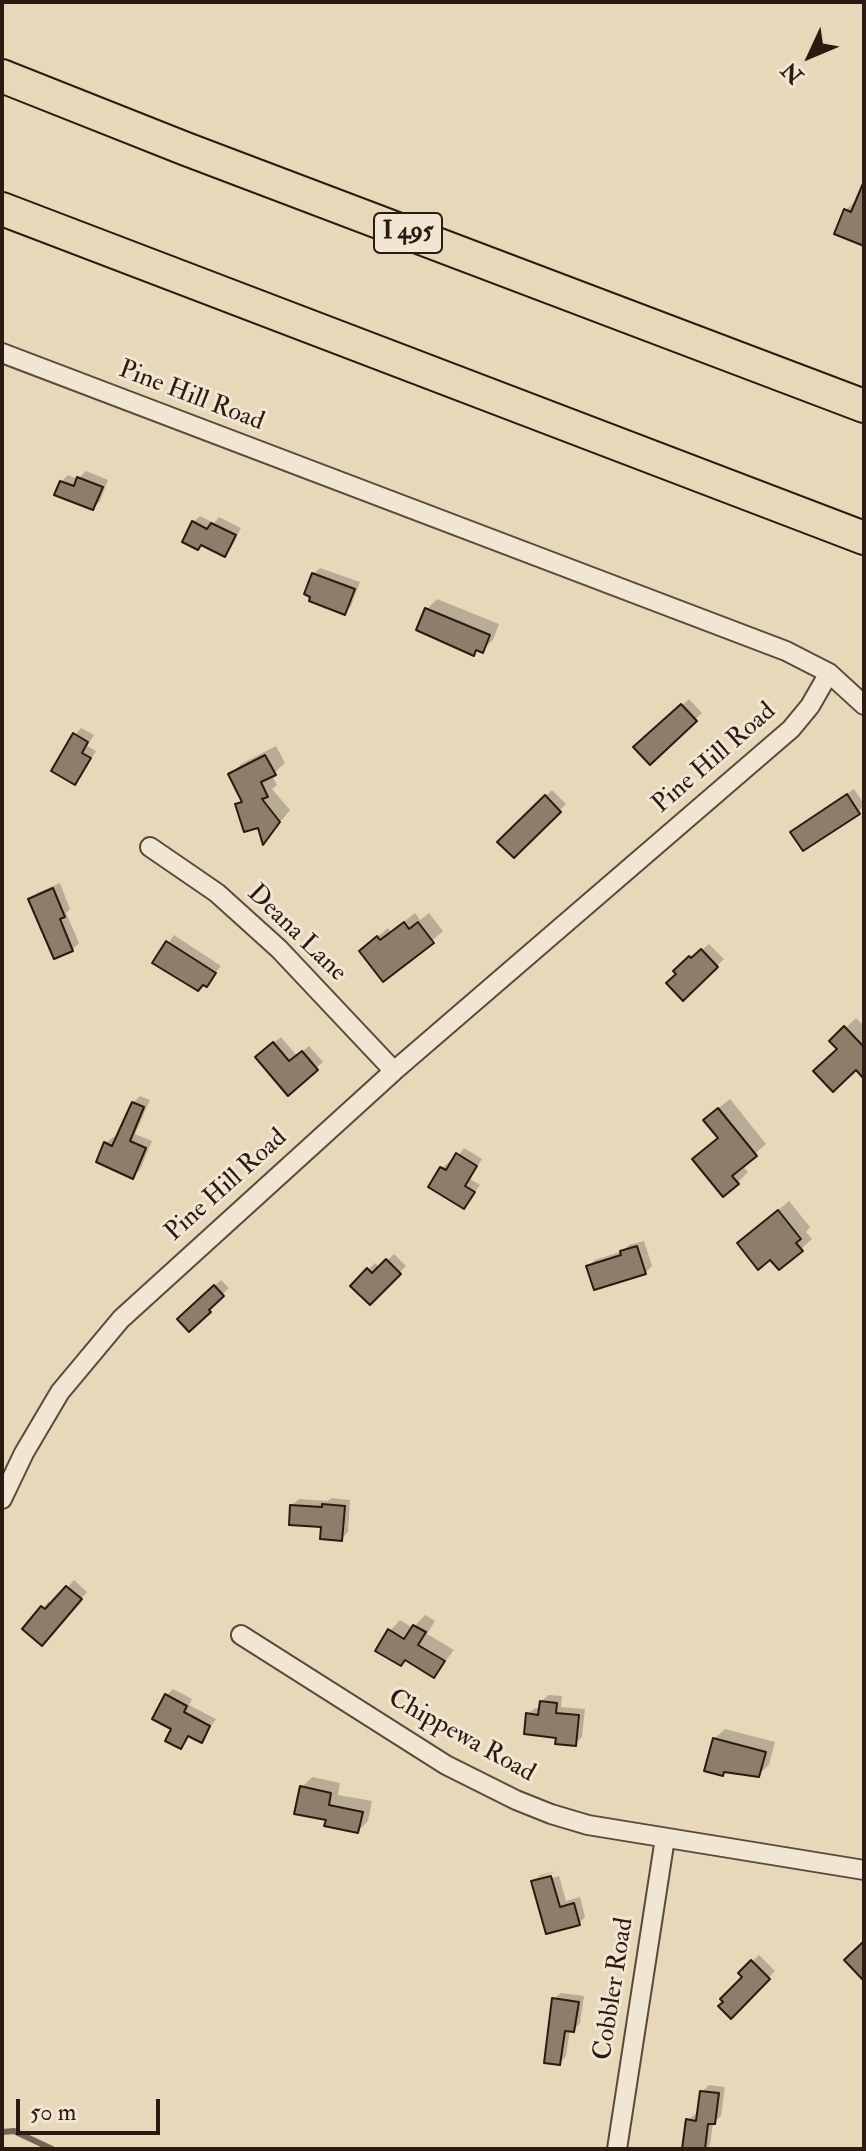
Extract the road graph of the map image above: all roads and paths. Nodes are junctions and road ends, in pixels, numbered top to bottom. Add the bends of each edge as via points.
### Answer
1 (2, 76) edge
2 (2, 209) edge
3 (2, 353) edge
4 (864, 406) edge
5 (864, 538) edge
6 (829, 673) junction
7 (864, 705) edge
8 (150, 847) dead end
9 (394, 1071) junction
10 (2, 1499) edge
11 (241, 1635) dead end
12 (665, 1838) junction
13 (864, 1870) edge
14 (617, 2149) edge

1 - 4 highway, I 495
2 - 5 highway
3 - 6 street, Pine Hill Road via 775,647
6 - 7 street
6 - 9 street, Pine Hill Road via 791,729
8 - 9 street, Deana Lane via 217,893 279,949
9 - 10 street, Pine Hill Road via 121,1319 60,1392
11 - 12 street, Chippewa Road via 446,1765 505,1795 588,1825
12 - 13 street, Chippewa Road
12 - 14 street, Cobbler Road

